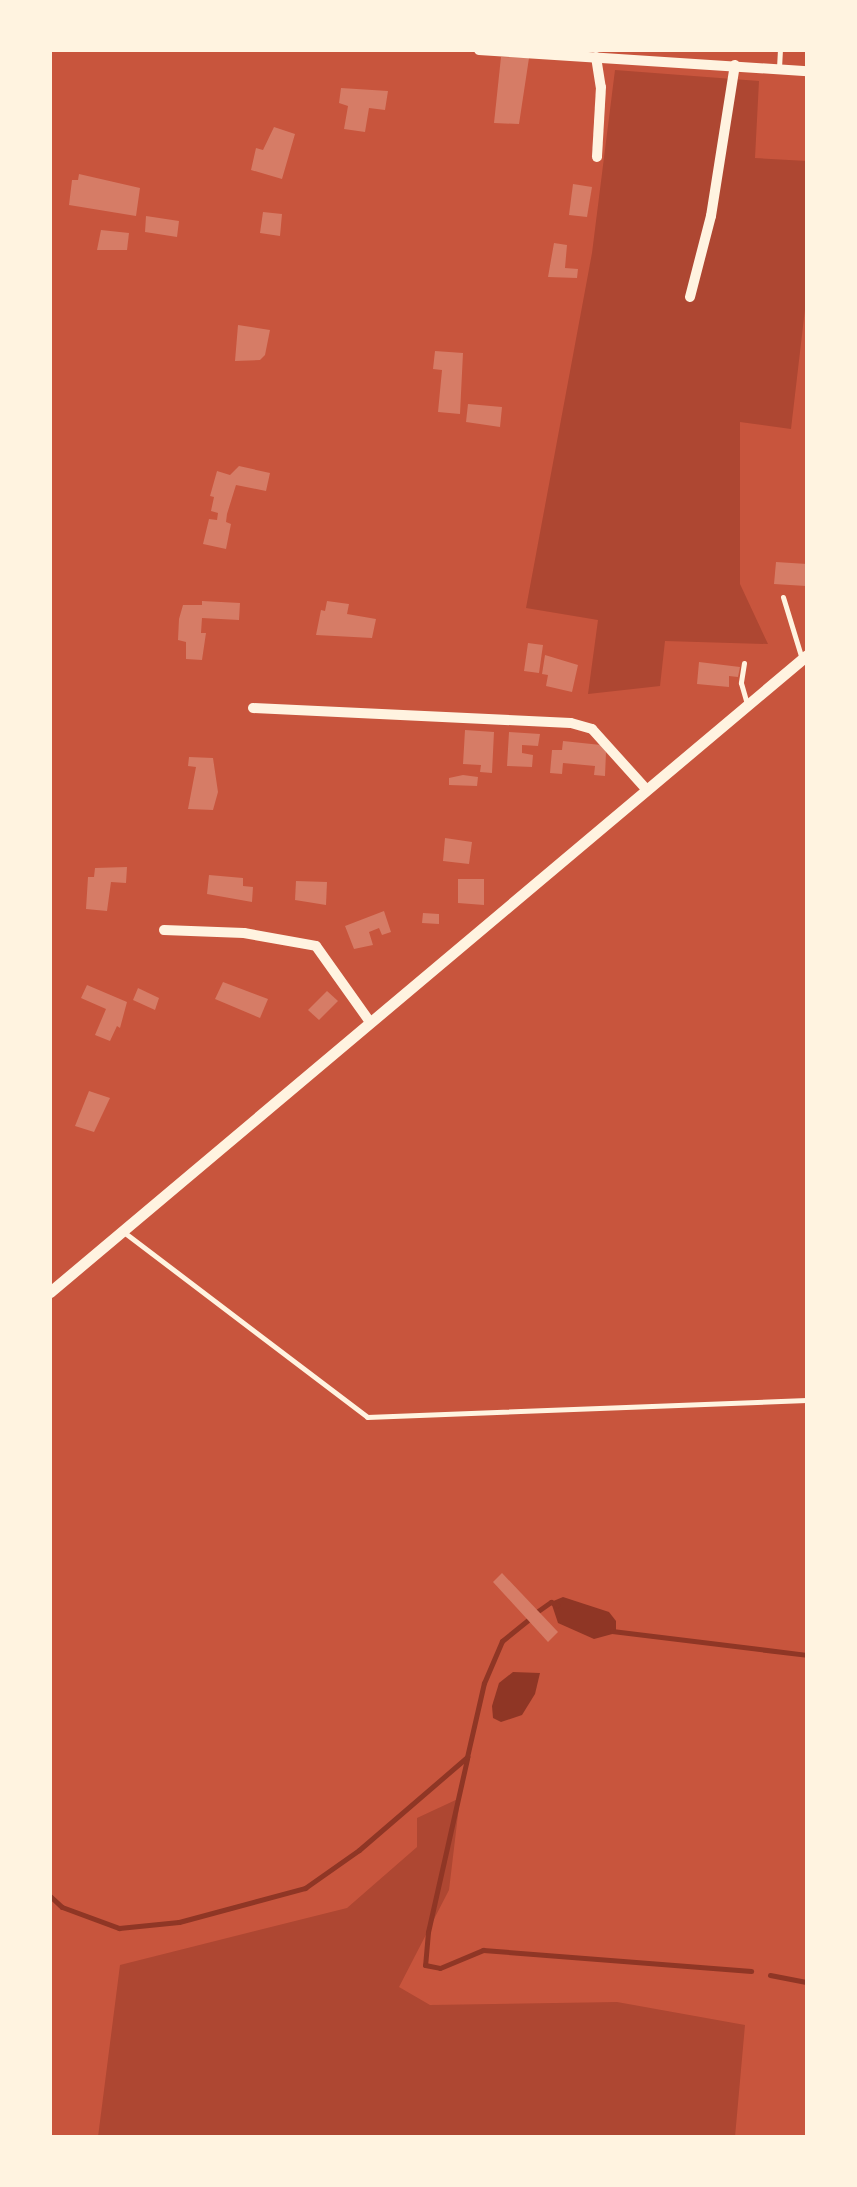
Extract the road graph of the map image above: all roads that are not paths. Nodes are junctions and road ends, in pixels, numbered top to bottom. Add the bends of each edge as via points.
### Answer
1 (479, 50) edge
2 (780, 50) edge
3 (596, 57) junction
4 (735, 66) junction
5 (779, 68) junction
6 (807, 70) edge
7 (597, 158) dead end
8 (690, 297) dead end
9 (783, 597) dead end
10 (804, 657) edge
11 (744, 663) dead end
12 (747, 704) junction
13 (252, 708) dead end
14 (646, 789) junction
15 (164, 930) dead end
16 (370, 1022) junction
17 (123, 1232) junction
18 (50, 1292) edge
19 (807, 1400) edge

1 - 3 street
2 - 5 lane
3 - 4 street
3 - 7 street
4 - 5 street
4 - 8 street via 711,216
5 - 6 street
9 - 10 lane via 792,638
10 - 12 street
11 - 12 lane
12 - 14 street
13 - 14 street via 572,723 592,729
14 - 16 street
15 - 16 street via 244,933 316,946
16 - 17 street
17 - 18 street
17 - 19 lane via 366,1416

